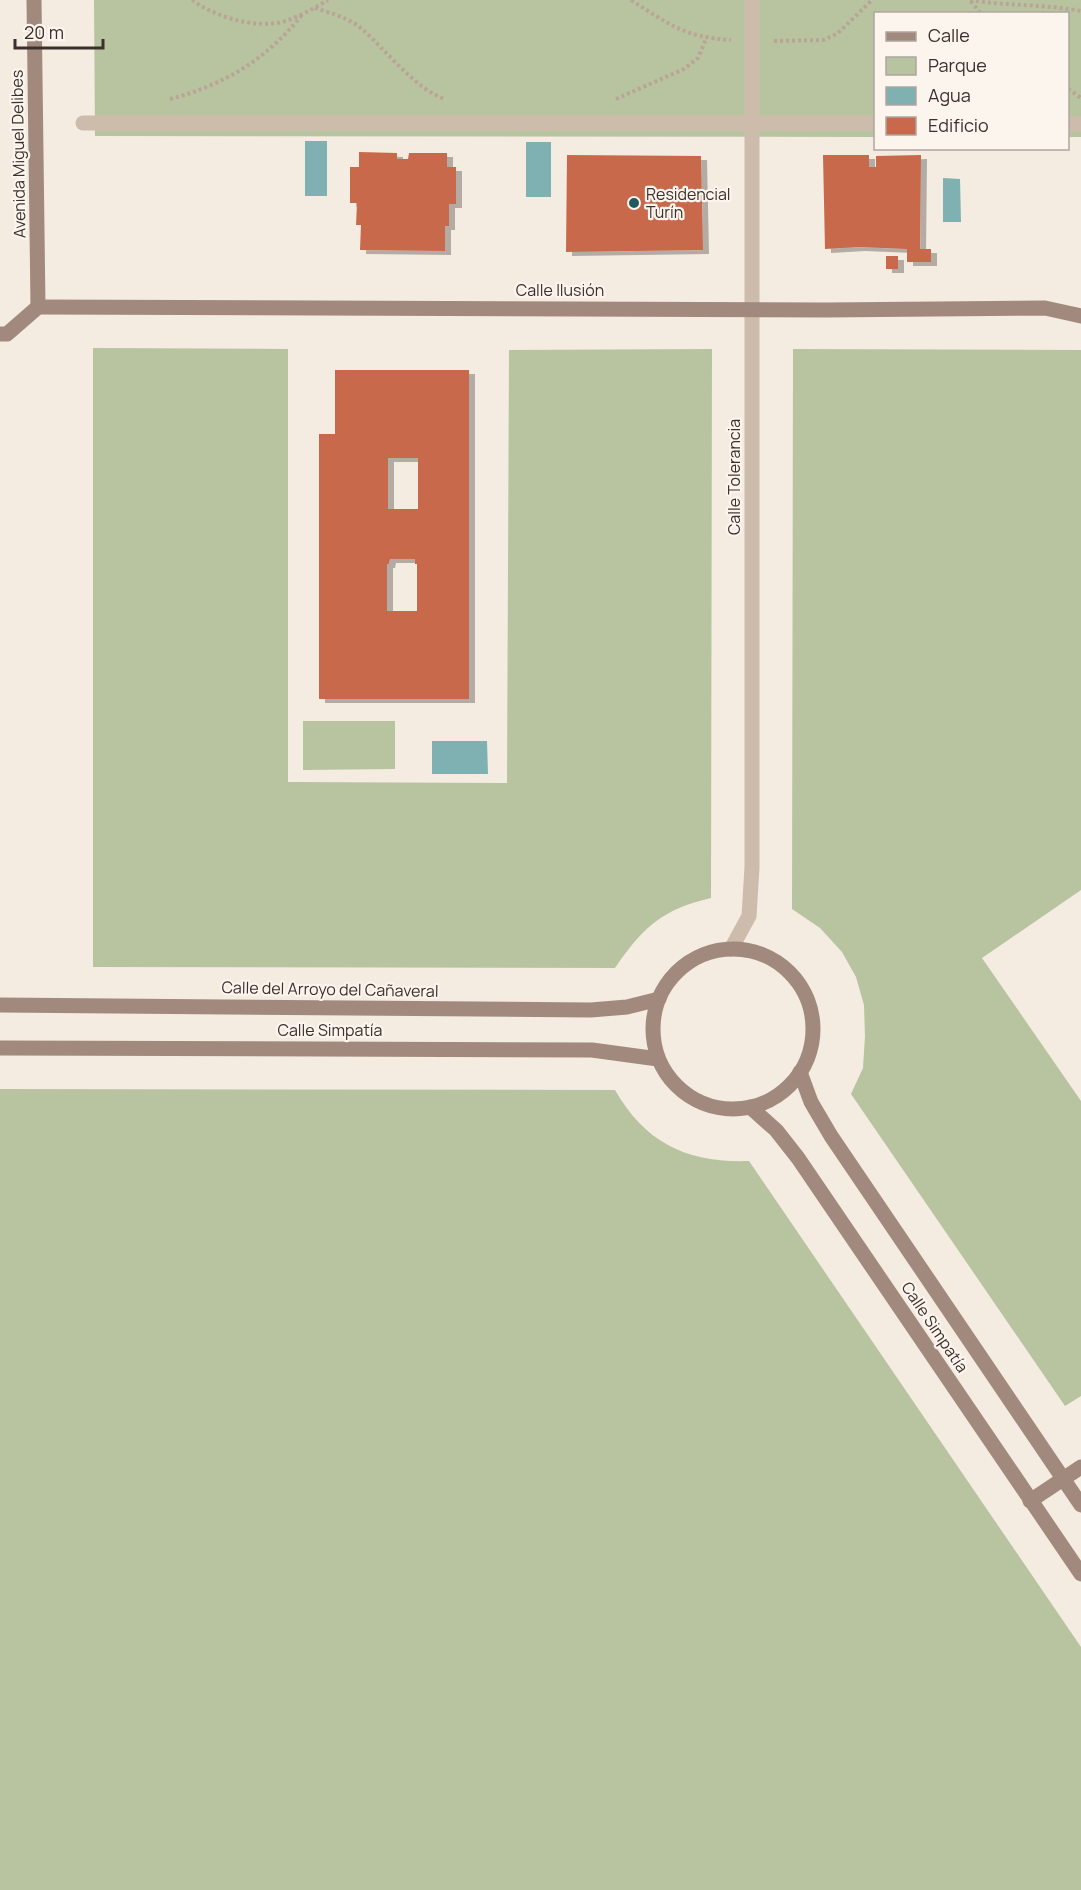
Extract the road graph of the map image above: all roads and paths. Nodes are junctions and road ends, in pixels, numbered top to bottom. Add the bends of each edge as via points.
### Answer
1 (34, 0) edge
2 (192, 0) edge
3 (328, 0) edge
4 (752, 0) edge
5 (970, 0) edge
6 (315, 8) junction
7 (1081, 11) edge
8 (979, 12) edge
9 (302, 15) junction
10 (706, 39) dead end
11 (166, 100) dead end
12 (447, 100) dead end
13 (608, 102) dead end
14 (83, 123) dead end
15 (752, 123) junction
16 (874, 123) edge
17 (38, 307) junction
18 (752, 309) junction
19 (1081, 316) edge
20 (0, 334) edge
21 (731, 949) junction
22 (659, 999) junction
23 (0, 1005) edge
24 (0, 1048) edge
25 (658, 1059) junction
26 (800, 1072) junction
27 (750, 1107) junction
28 (1081, 1467) edge
29 (1063, 1479) junction
30 (1030, 1501) junction
31 (1081, 1505) edge
32 (1081, 1574) edge

1 - 17 main road, Avenida Miguel Delibes
2 - 9 path via 247,22 276,23
3 - 6 path
4 - 15 street, Calle Tolerancia
5 - 7 path
5 - 8 path
6 - 9 path
6 - 12 path via 360,27 411,76
9 - 11 path via 271,48 246,66 220,82
10 - 13 path via 698,58 684,69
14 - 15 street
15 - 16 street
15 - 18 street, Calle Tolerancia
17 - 18 main road, Calle Ilusión
17 - 20 main road via 7,334
18 - 19 main road, Calle Ilusión via 1045,308
18 - 21 street, Calle Tolerancia via 752,867 748,916
21 - 22 main road via 704,955 680,969
21 - 26 main road via 750,951 784,968 806,998 812,1036
22 - 23 main road, Calle del Arroyo del Cañaveral via 591,1010
22 - 25 main road via 653,1019
24 - 25 main road, Calle Simpatía via 592,1050
25 - 27 main road via 667,1075 695,1100 713,1107
26 - 27 main road via 770,1100
26 - 29 main road, Calle Simpatía via 811,1102 831,1136
27 - 30 main road, Calle Simpatía via 776,1130 798,1158
28 - 29 main road
29 - 30 main road
29 - 31 main road, Calle Simpatía
30 - 32 main road, Calle Simpatía

